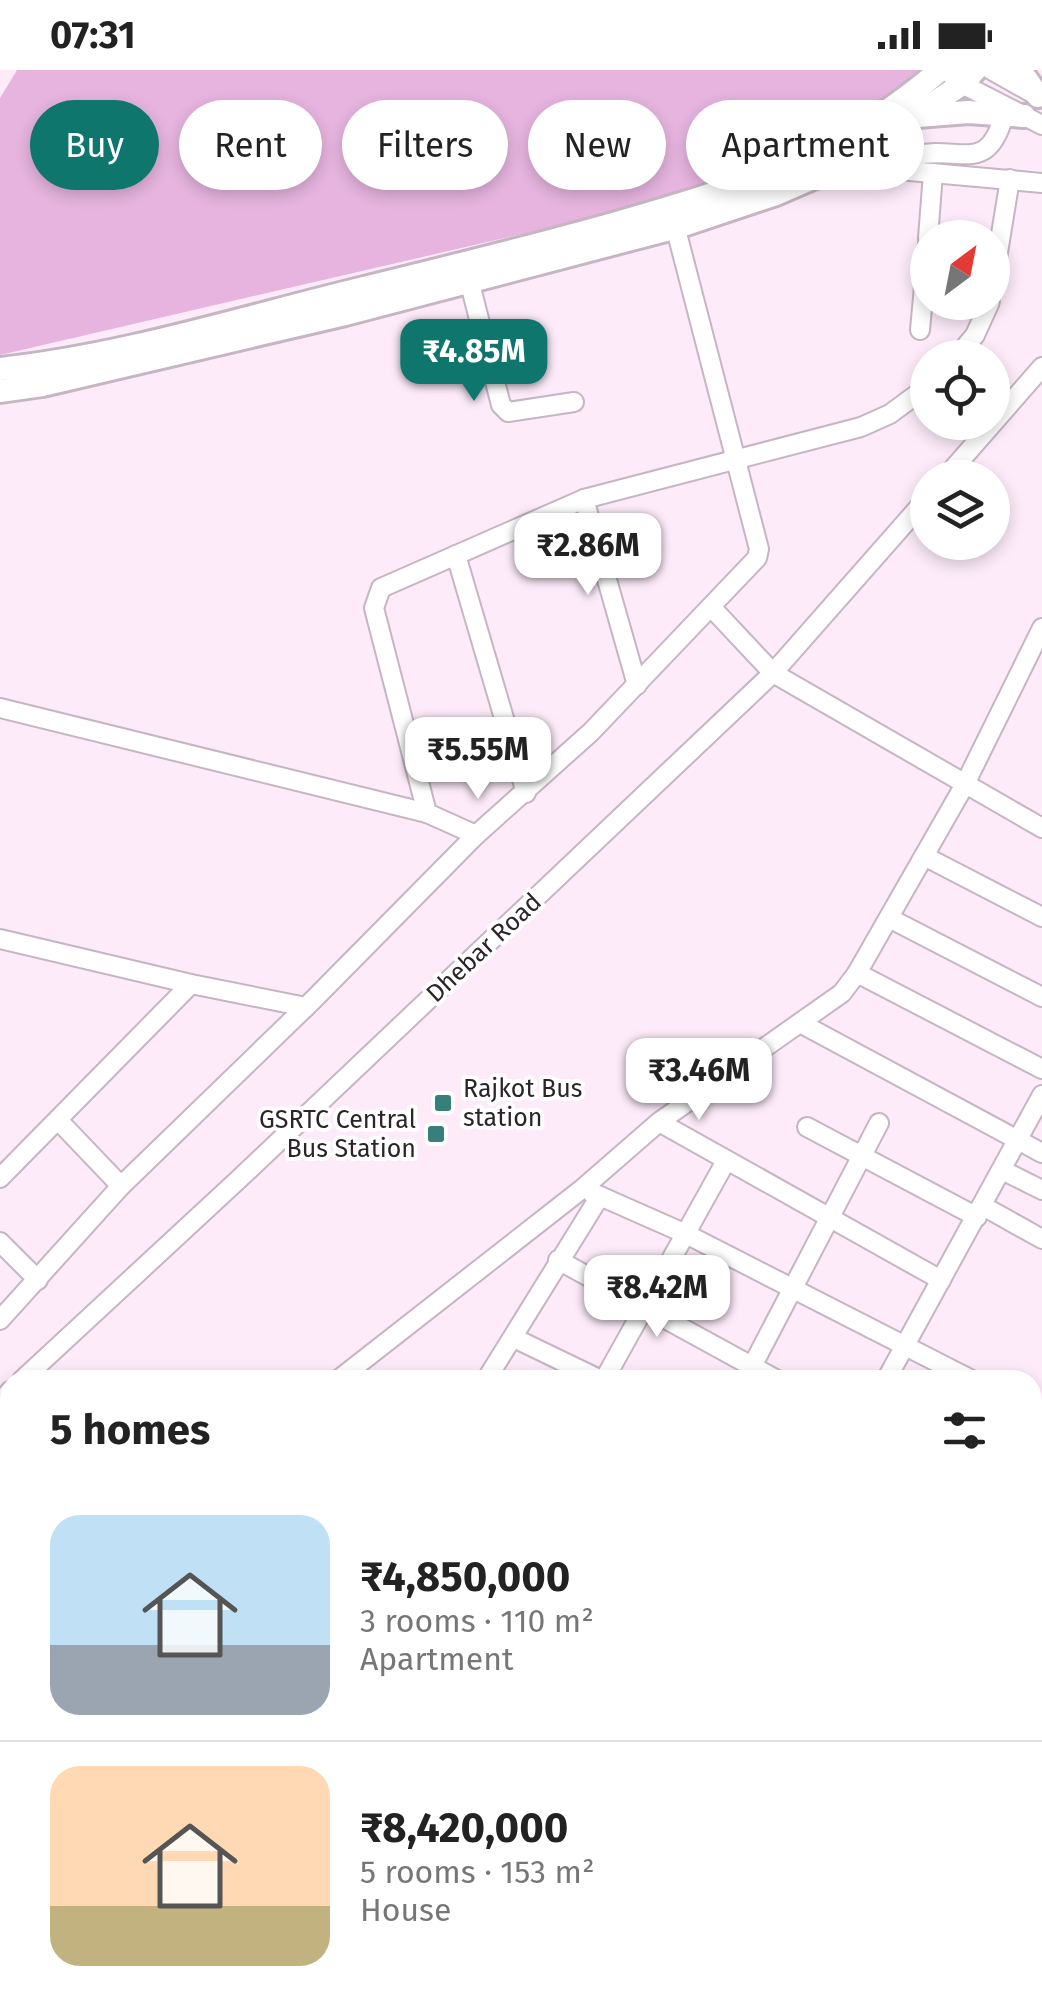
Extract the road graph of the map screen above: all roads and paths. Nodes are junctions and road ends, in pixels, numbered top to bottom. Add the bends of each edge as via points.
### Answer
1 (991, 70) edge
2 (1020, 70) edge
3 (955, 73) edge
4 (1040, 98) edge
5 (924, 107) edge
6 (924, 115) edge
7 (1024, 119) edge
8 (924, 156) edge
9 (924, 172) edge
10 (933, 173) junction
11 (1010, 178) junction
12 (1042, 183) edge
13 (785, 190) edge
14 (673, 217) junction
15 (929, 220) edge
16 (1003, 220) edge
17 (469, 280) junction
18 (921, 320) edge
19 (920, 330) dead end
20 (1042, 366) edge
21 (0, 369) edge
22 (0, 391) edge
23 (910, 399) edge
24 (574, 402) dead end
25 (961, 460) edge
26 (737, 462) junction
27 (584, 499) junction
28 (910, 518) edge
29 (456, 554) junction
30 (712, 608) junction
31 (1042, 628) edge
32 (773, 674) junction
33 (636, 685) junction
34 (0, 708) edge
35 (964, 786) junction
36 (526, 792) junction
37 (427, 813) junction
38 (1042, 828) edge
39 (476, 835) junction
40 (924, 856) junction
41 (1042, 917) edge
42 (889, 918) junction
43 (0, 938) edge
44 (857, 974) junction
45 (191, 984) junction
46 (1042, 997) edge
47 (306, 1007) junction
48 (802, 1024) junction
49 (1042, 1069) edge
50 (1042, 1095) edge
51 (58, 1120) junction
52 (659, 1122) junction
53 (879, 1123) dead end
54 (807, 1127) dead end
55 (1016, 1140) junction
56 (1042, 1154) edge
57 (862, 1156) junction
58 (726, 1161) junction
59 (1002, 1170) junction
60 (0, 1178) edge
61 (121, 1186) junction
62 (1042, 1190) edge
63 (591, 1193) junction
64 (980, 1211) junction
65 (828, 1218) junction
66 (686, 1234) junction
67 (1042, 1239) edge
68 (0, 1242) edge
69 (558, 1260) junction
70 (38, 1280) junction
71 (941, 1280) junction
72 (792, 1291) junction
73 (648, 1307) junction
74 (0, 1320) edge
75 (514, 1338) junction
76 (904, 1344) junction
77 (33, 1370) edge
78 (352, 1370) edge
79 (493, 1370) edge
80 (582, 1370) edge
81 (609, 1370) edge
82 (743, 1370) edge
83 (750, 1370) edge
84 (891, 1370) edge
85 (953, 1370) edge

1 - 4 street
2 - 4 main road
3 - 5 main road
3 - 7 street
3 - 14 main road via 792,166
6 - 7 main road
7 - 8 street via 986,151
9 - 10 street
10 - 11 street
10 - 15 street
11 - 12 street
11 - 16 street
13 - 14 main road
14 - 17 main road
14 - 21 main road via 141,344
14 - 26 street
17 - 22 main road
17 - 24 street via 500,405 519,412
18 - 19 street
20 - 25 street
23 - 26 street via 861,426
26 - 27 street
26 - 30 street via 759,548 751,568
27 - 29 street
27 - 33 street
28 - 32 street, Dhebar Road
29 - 36 street
29 - 37 street via 381,588 375,598
30 - 32 street
30 - 33 street
31 - 35 street
32 - 35 street
32 - 77 street, Dhebar Road
33 - 36 street
34 - 37 street
35 - 38 street
35 - 40 street
36 - 39 street
37 - 39 street
39 - 47 street
40 - 41 street
40 - 42 street
42 - 44 street
42 - 46 street
43 - 45 street
44 - 48 street
44 - 49 street
45 - 47 street
45 - 51 street
47 - 61 street
48 - 52 street
48 - 55 street
50 - 55 street
51 - 60 street
51 - 61 street
52 - 58 street
52 - 63 street
53 - 57 street
54 - 57 street
55 - 56 street
55 - 59 street
57 - 64 street
57 - 65 street
58 - 65 street
58 - 66 street
59 - 62 street
59 - 64 street
61 - 70 street
63 - 66 street
63 - 69 street
63 - 78 street
64 - 67 street
64 - 71 street
65 - 71 street
65 - 72 street
66 - 72 street
66 - 73 street
68 - 70 street
69 - 73 street
69 - 75 street
70 - 74 street
71 - 76 street
72 - 76 street
72 - 83 street
73 - 81 street
73 - 82 street
75 - 79 street
75 - 80 street
76 - 84 street
76 - 85 street

